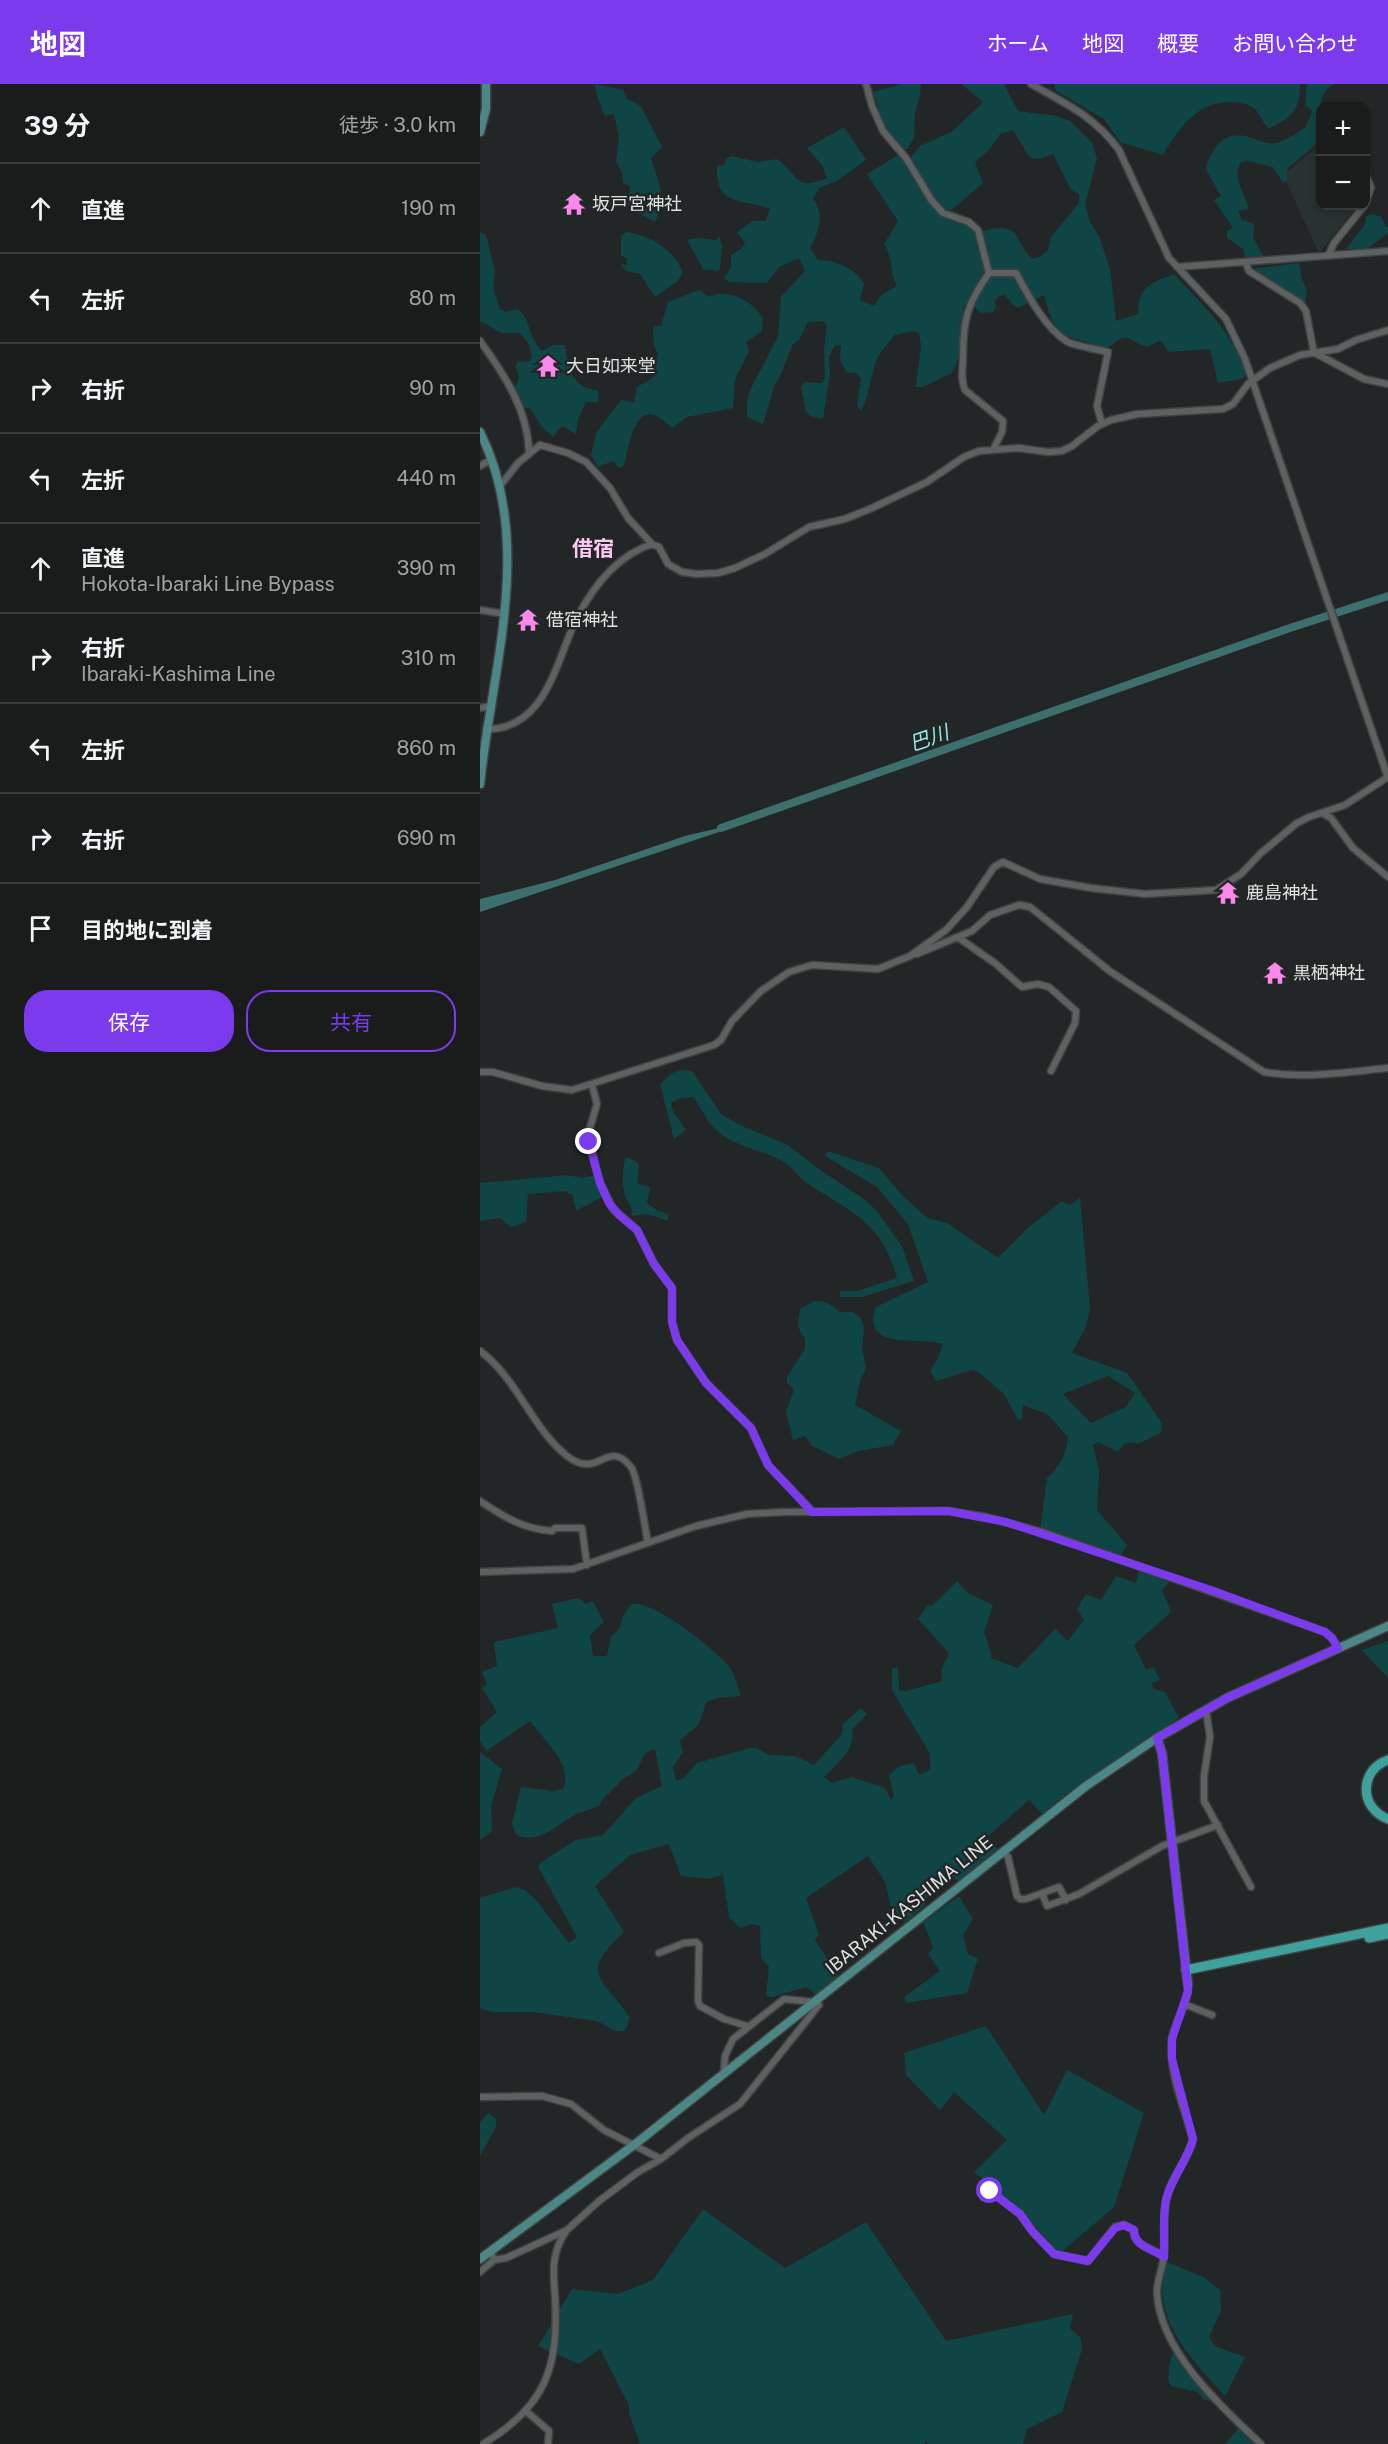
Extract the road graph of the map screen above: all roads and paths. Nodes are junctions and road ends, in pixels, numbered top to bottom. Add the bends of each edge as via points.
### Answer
1 (486, 84) edge
2 (866, 84) edge
3 (1031, 84) edge
4 (480, 132) edge
5 (1360, 210) edge
6 (1388, 251) edge
7 (1328, 256) junction
8 (1246, 263) junction
9 (1177, 267) junction
10 (989, 273) junction
11 (1388, 330) edge
12 (480, 341) edge
13 (1314, 353) junction
14 (1252, 380) junction
15 (1388, 384) edge
16 (1102, 424) junction
17 (480, 432) edge
18 (994, 448) junction
19 (529, 452) junction
20 (493, 459) junction
21 (480, 466) edge
22 (500, 486) junction
23 (652, 544) junction
24 (480, 610) edge
25 (505, 614) junction
26 (485, 707) edge
27 (486, 729) junction
28 (1388, 777) edge
29 (480, 784) edge
30 (1324, 814) junction
31 (1388, 877) edge
32 (960, 938) junction
33 (910, 956) junction
34 (1388, 1068) edge
35 (1051, 1071) dead end
36 (480, 1072) edge
37 (592, 1085) junction
38 (480, 1351) edge
39 (480, 1501) edge
40 (812, 1512) junction
41 (648, 1543) junction
42 (587, 1564) junction
43 (480, 1572) edge
44 (1388, 1626) edge
45 (1338, 1648) junction
46 (1206, 1710) junction
47 (1157, 1738) junction
48 (1388, 1760) edge
49 (1388, 1819) edge
50 (1218, 1826) junction
51 (1172, 1842) junction
52 (1003, 1851) junction
53 (1251, 1887) dead end
54 (1042, 1893) junction
55 (1065, 1900) junction
56 (1388, 1928) edge
57 (1388, 1934) edge
58 (1296, 1947) junction
59 (659, 1953) dead end
60 (1186, 1970) junction
61 (1188, 1985) joint
62 (815, 2001) junction
63 (1184, 2004) junction
64 (1212, 2014) dead end
65 (747, 2026) junction
66 (724, 2073) junction
67 (480, 2097) edge
68 (634, 2145) junction
69 (661, 2159) junction
70 (990, 2191) dead end
71 (567, 2230) junction
72 (492, 2256) junction
73 (1164, 2257) junction
74 (480, 2259) edge
75 (480, 2272) edge
76 (526, 2411) junction
77 (483, 2444) edge
78 (548, 2444) edge
79 (1261, 2444) edge

1 - 4 main road via 486,110
2 - 10 street via 883,131 906,158 932,201 944,213 969,222 978,230
3 - 9 street via 1082,112 1119,150 1160,243
5 - 7 street
6 - 7 street
7 - 8 street
8 - 9 street
8 - 13 street via 1248,271 1300,303 1306,311
9 - 14 street via 1226,320
10 - 16 street via 1016,273 1054,332 1067,342 1108,352 1097,406
10 - 18 street via 975,294 963,326 962,375 965,390 1003,421
11 - 13 street via 1338,349
12 - 19 street via 498,365 524,414
13 - 14 street via 1264,370
13 - 15 street via 1364,379
14 - 16 street via 1233,404 1223,409 1138,414
14 - 28 street
16 - 18 street via 1062,451
17 - 20 main road
18 - 23 street via 964,457 927,482 845,519 810,526 765,554 718,573 674,569 659,547
19 - 22 street
19 - 23 street via 540,445 586,462
20 - 21 street
20 - 22 main road
22 - 25 main road via 508,565
23 - 27 street via 614,566 595,587 551,682 535,707 512,723
24 - 25 street
25 - 26 main road
26 - 27 main road
27 - 29 main road
28 - 30 street via 1351,802
30 - 31 street via 1353,848
30 - 33 street via 1297,823 1227,885 1208,891 1145,894 1091,888 1049,881 1008,863 998,864 946,930
32 - 33 street
32 - 34 street via 990,915 1019,905 1030,907 1111,972 1264,1072 1309,1075
32 - 35 street via 1022,987 1049,987 1076,1011 1075,1023
33 - 37 street via 878,969 812,965 789,972 761,991 732,1021 717,1044
36 - 37 street via 566,1090
37 - 40 street via 597,1104 589,1142 600,1183 613,1209 637,1230 654,1264 672,1288 672,1322 677,1340 706,1383 751,1428 768,1465
38 - 41 street via 503,1372 544,1433 566,1455 584,1466 619,1456 633,1469
39 - 42 street via 531,1528 582,1528
40 - 41 street via 732,1516
40 - 45 street via 948,1511 986,1517 1058,1538 1325,1632
41 - 42 street
42 - 43 street via 566,1569
44 - 45 main road, IBARAKI-KASHIMA LINE
45 - 46 main road, IBARAKI-KASHIMA LINE
46 - 47 main road, IBARAKI-KASHIMA LINE
46 - 50 street via 1210,1737 1204,1801
47 - 51 main road
47 - 52 main road, IBARAKI-KASHIMA LINE via 1086,1786
48 - 49 highway via 1372,1769 1366,1792 1372,1808
50 - 51 street
50 - 53 street
51 - 55 street
51 - 60 main road
52 - 54 street via 1018,1898
52 - 62 main road, IBARAKI-KASHIMA LINE
54 - 55 street via 1047,1906
54 - 55 street via 1060,1887
56 - 58 highway
57 - 58 highway
58 - 60 highway
59 - 65 street via 696,1942 700,2006
60 - 61 main road
61 - 63 street
62 - 65 street via 784,2000
62 - 66 main road, IBARAKI-KASHIMA LINE
62 - 69 street via 819,2005 746,2098
63 - 64 street
63 - 73 street via 1172,2039 1172,2059 1193,2139 1166,2200
65 - 66 street via 729,2044
66 - 68 main road, IBARAKI-KASHIMA LINE
67 - 68 street via 534,2095 560,2100
68 - 69 street
68 - 72 main road, IBARAKI-KASHIMA LINE
69 - 71 street via 599,2201
70 - 73 street via 1020,2214 1054,2254 1088,2261 1115,2228 1124,2225 1134,2230 1139,2244
71 - 72 street via 506,2258
71 - 76 street via 555,2250 553,2266 552,2361 542,2390
72 - 74 main road, IBARAKI-KASHIMA LINE
72 - 75 street
73 - 79 street via 1157,2293 1166,2331 1203,2385
76 - 77 street
76 - 78 street via 549,2431

